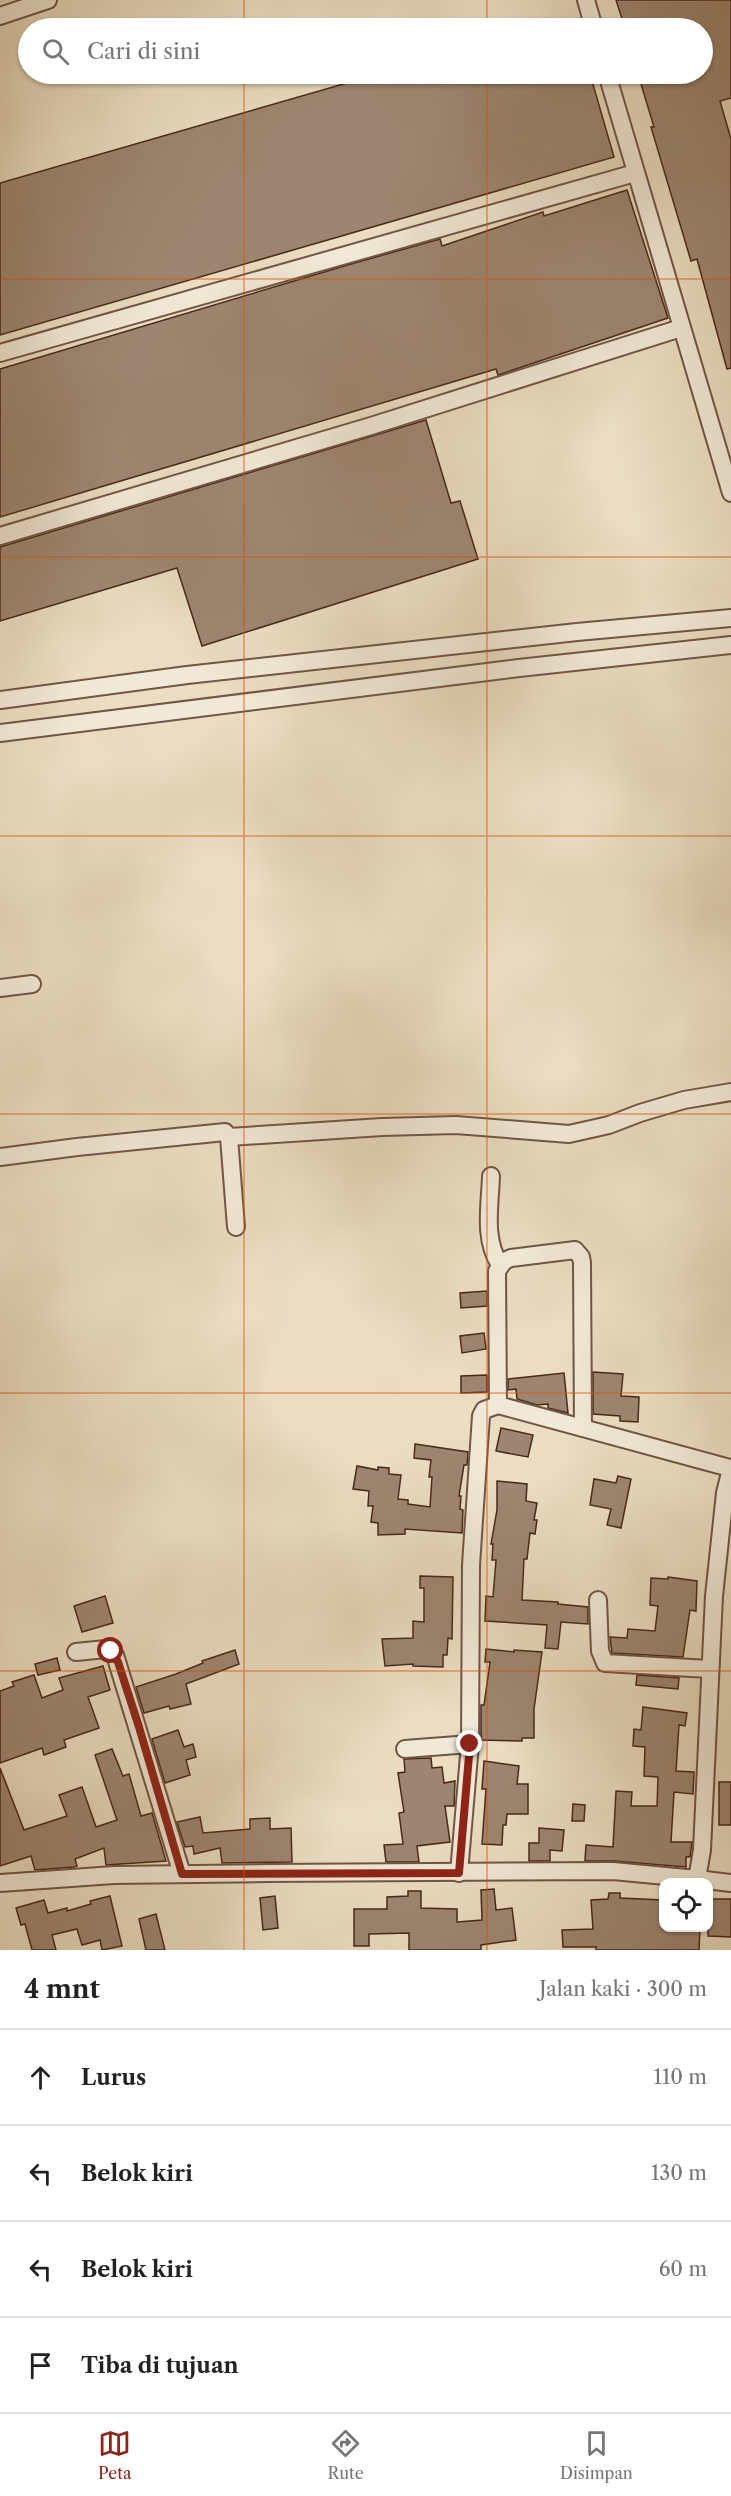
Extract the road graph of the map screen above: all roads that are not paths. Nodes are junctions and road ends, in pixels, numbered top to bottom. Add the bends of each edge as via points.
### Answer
1 (48, 0) edge
2 (586, 0) edge
3 (0, 16) edge
4 (591, 18) edge
5 (610, 84) edge
6 (635, 173) junction
7 (681, 328) junction
8 (0, 353) edge
9 (731, 493) edge
10 (0, 536) edge
11 (731, 618) edge
12 (731, 645) edge
13 (0, 700) edge
14 (0, 733) edge
15 (32, 984) dead end
16 (0, 988) edge
17 (731, 1092) edge
18 (230, 1137) junction
19 (0, 1158) edge
20 (491, 1176) dead end
21 (236, 1227) dead end
22 (500, 1265) junction
23 (498, 1405) junction
24 (583, 1428) junction
25 (730, 1468) edge
26 (598, 1600) dead end
27 (76, 1653) dead end
28 (709, 1669) junction
29 (470, 1744) junction
30 (405, 1749) dead end
31 (459, 1873) junction
32 (182, 1874) junction
33 (687, 1878) edge
34 (698, 1878) edge
35 (713, 1881) edge
36 (0, 1883) edge
37 (731, 1883) edge

1 - 3 street
2 - 4 street
5 - 6 street
6 - 7 street
6 - 8 street
7 - 9 street
7 - 10 street via 372,426
11 - 13 street via 234,670
12 - 14 street
15 - 16 street
17 - 18 street via 684,1100 569,1134 456,1125
18 - 19 street via 225,1132 212,1133
18 - 21 street
20 - 22 street via 489,1238
22 - 23 street via 496,1277
22 - 24 street via 511,1258 570,1249 581,1257
23 - 24 street
23 - 29 street via 484,1410 481,1416 474,1490
24 - 25 street
25 - 28 street
26 - 28 street via 600,1651 605,1663
27 - 32 street via 106,1649 115,1655
28 - 34 street
29 - 30 street
29 - 31 street
31 - 32 street
31 - 33 street via 613,1871
32 - 36 street
35 - 37 street

